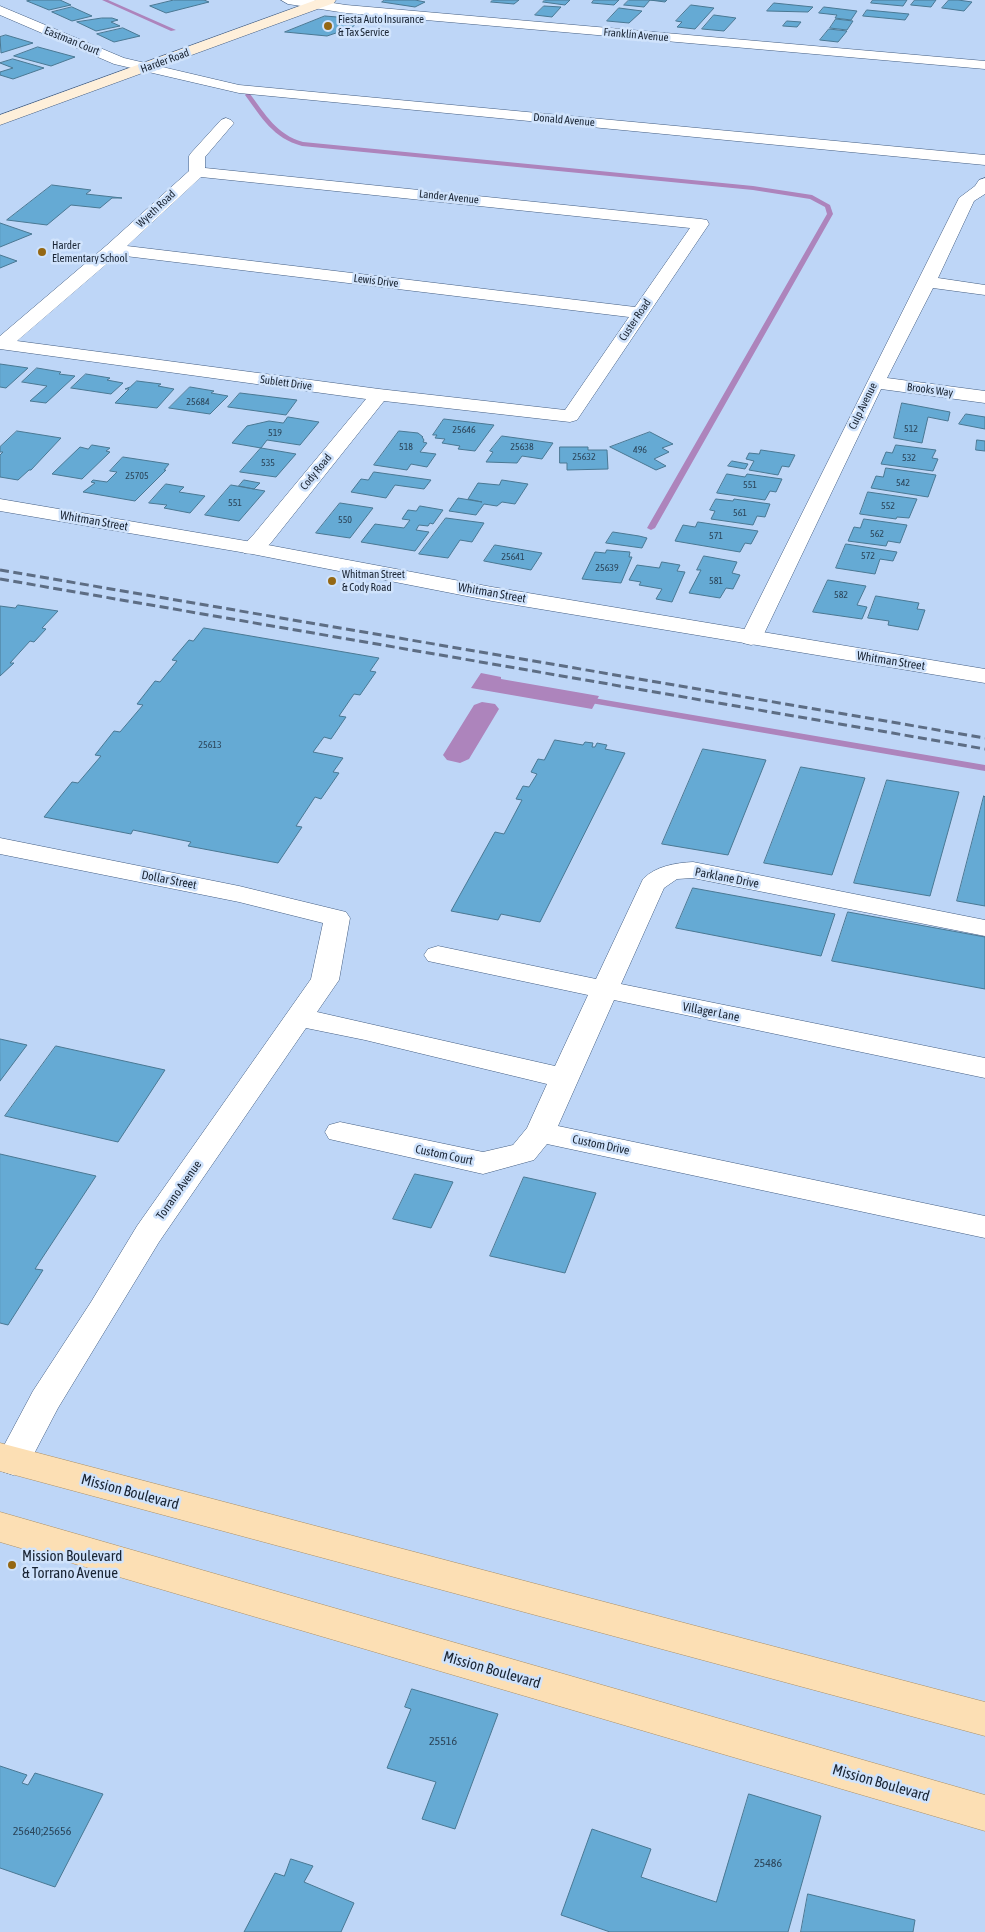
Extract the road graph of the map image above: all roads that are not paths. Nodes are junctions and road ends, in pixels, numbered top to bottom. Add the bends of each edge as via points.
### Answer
1 (289, 0) edge
2 (323, 2) edge
3 (273, 6) dead end
4 (0, 10) edge
5 (14, 17) junction
6 (0, 22) edge
7 (146, 51) dead end
8 (120, 61) junction
9 (985, 65) edge
10 (101, 68) dead end
11 (145, 68) junction
12 (0, 120) edge
13 (226, 123) dead end
14 (985, 160) edge
15 (196, 172) junction
16 (985, 183) edge
17 (976, 199) edge
18 (700, 224) joint
19 (112, 249) junction
20 (927, 282) junction
21 (985, 290) edge
22 (640, 313) junction
23 (2, 344) joint
24 (875, 382) junction
25 (379, 395) junction
26 (985, 397) edge
27 (570, 416) joint
28 (0, 505) edge
29 (252, 548) junction
30 (751, 638) junction
31 (985, 676) edge
32 (0, 846) edge
33 (337, 918) joint
34 (985, 928) edge
35 (438, 955) dead end
36 (603, 990) junction
37 (299, 1018) junction
38 (985, 1068) edge
39 (564, 1078) junction
40 (340, 1132) dead end
41 (540, 1132) junction
42 (985, 1228) edge
43 (6, 1459) edge
44 (0, 1527) edge
45 (985, 1719) edge
46 (985, 1813) edge

1 - 2 street, Franklin Avenue
1 - 3 main road
2 - 9 street, Franklin Avenue via 346,9
2 - 11 main road, Harder Road
4 - 5 street, Eastman Court
5 - 6 street
5 - 8 street, Eastman Court
7 - 8 main road, Harder Road
8 - 10 main road, Harder Road
8 - 11 street, Eastman Court
11 - 12 main road, Harder Road
11 - 14 street, Donald Avenue via 262,92
13 - 15 street via 197,156
15 - 18 street, Lander Avenue
15 - 19 street, Wyeth Road
16 - 17 street, Culp Avenue
17 - 20 street, Culp Avenue
18 - 22 street, Custer Road
19 - 22 street, Lewis Drive
19 - 23 street, Wyeth Road
20 - 21 street
20 - 24 street, Culp Avenue
22 - 27 street, Custer Road
23 - 25 street, Sublett Drive
24 - 26 street, Brooks Way
24 - 30 street, Culp Avenue
25 - 27 street, Sublett Drive
25 - 29 street, Cody Road
28 - 29 street, Whitman Street
29 - 30 street, Whitman Street via 492,594
30 - 31 street, Whitman Street
32 - 33 street, Dollar Street via 239,894
33 - 37 street, Torrano Avenue via 325,980
34 - 36 street, Parklane Drive via 693,870 677,871 657,879 652,885
35 - 36 street, Villager Lane
36 - 38 street, Villager Lane
36 - 39 street, Parklane Drive
37 - 39 street
37 - 43 street, Torrano Avenue via 148,1234
39 - 41 street
40 - 41 street, Custom Court via 483,1164 523,1153
41 - 42 street, Custom Drive
43 - 45 main road, Mission Boulevard
44 - 46 main road, Mission Boulevard

